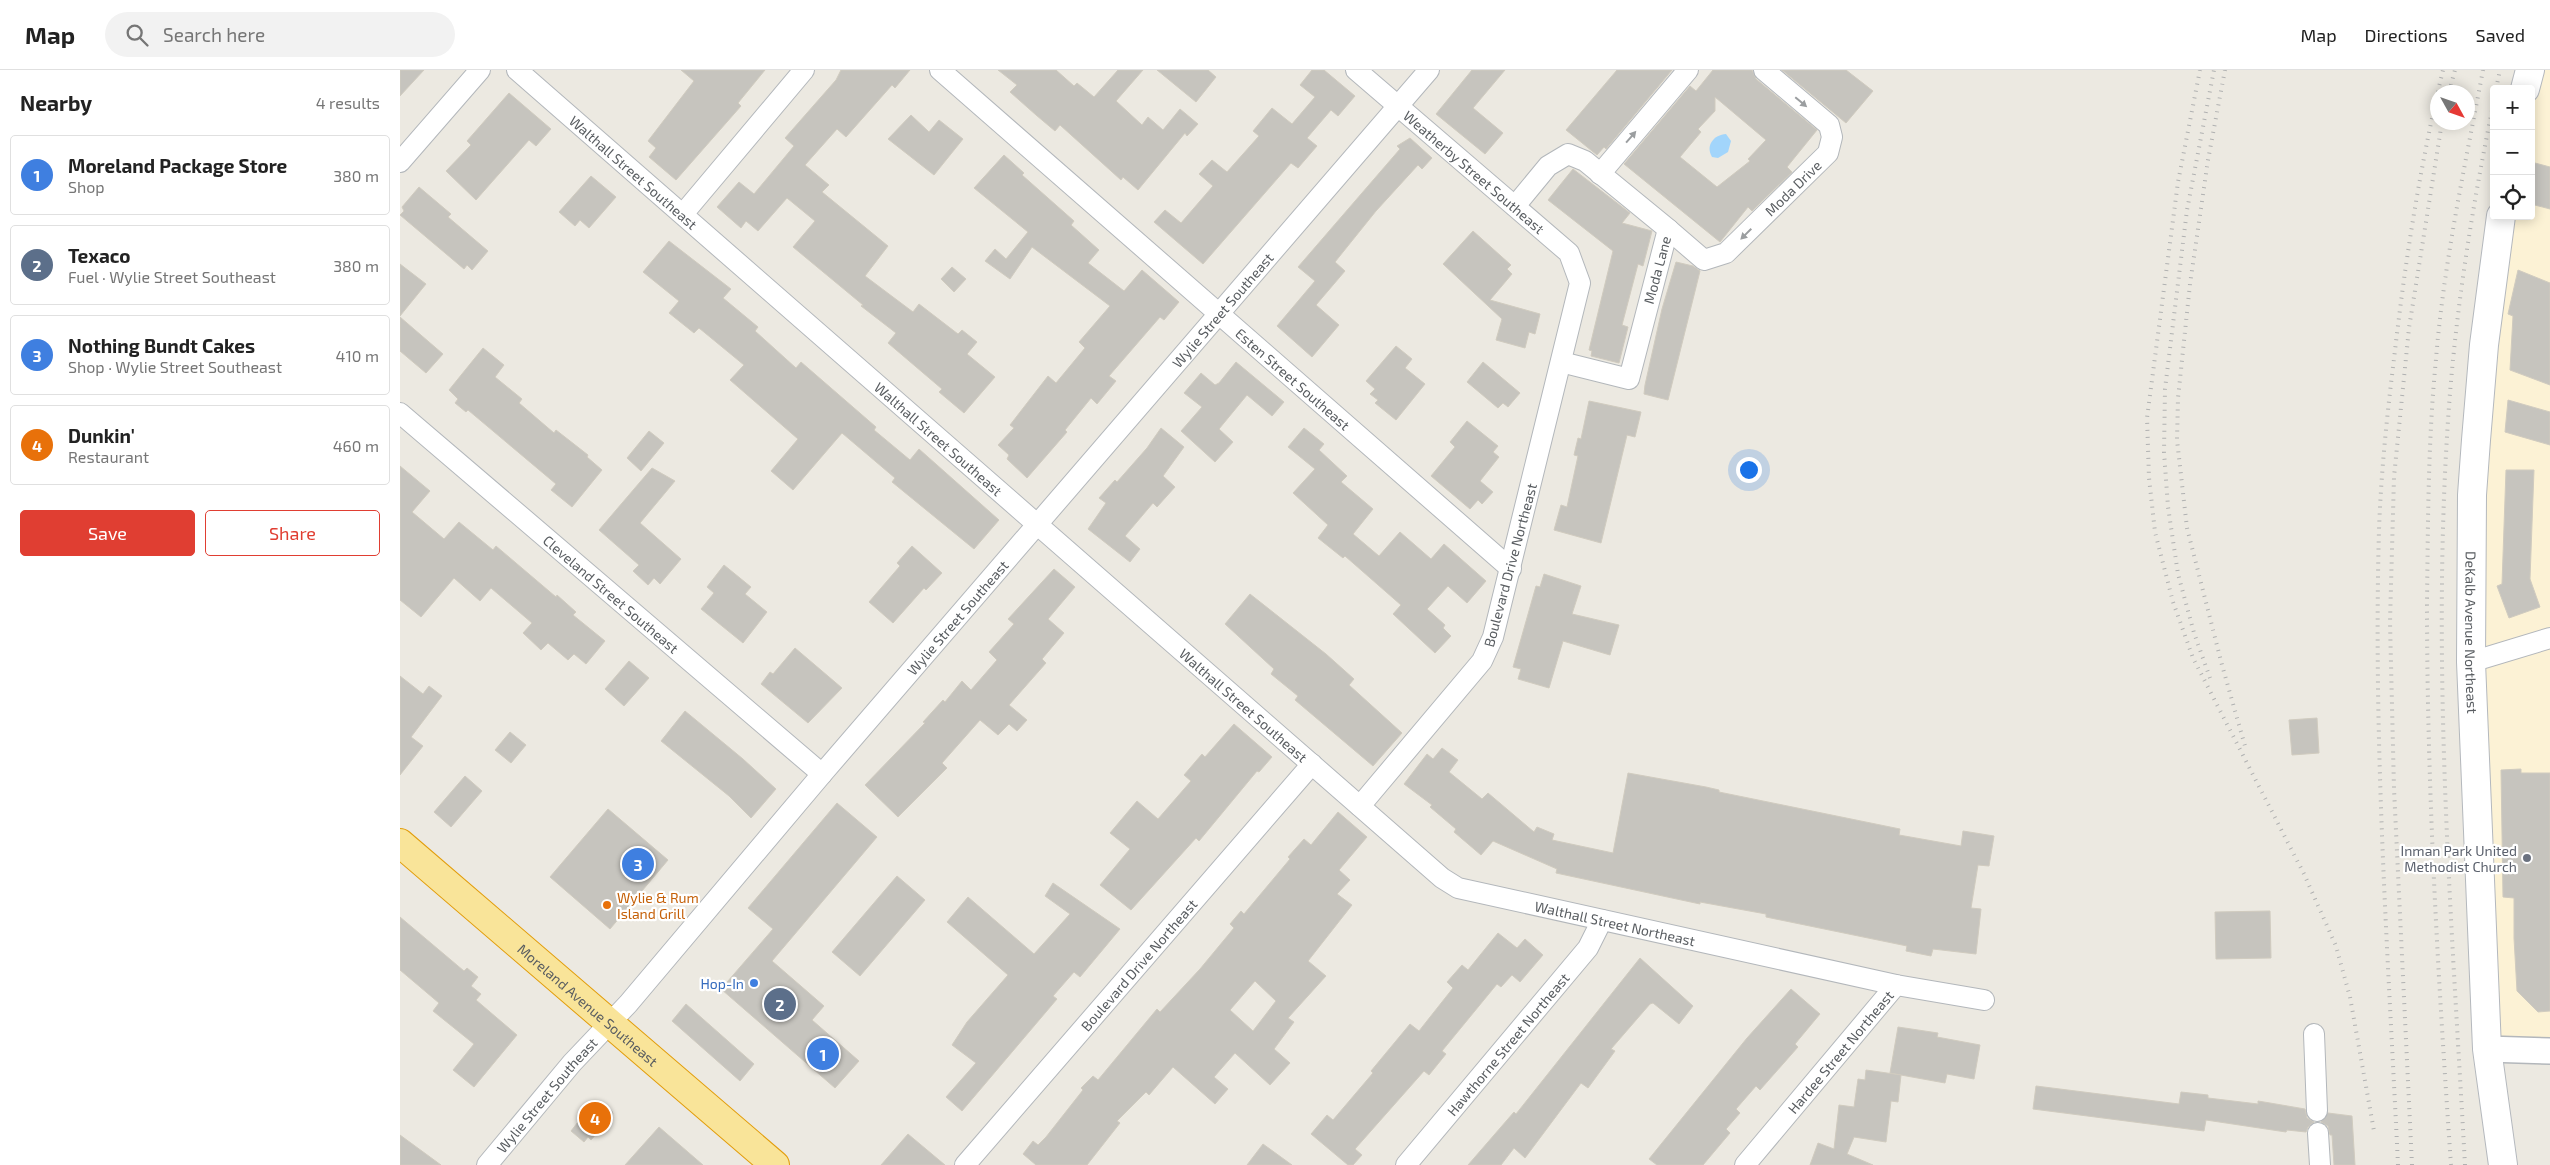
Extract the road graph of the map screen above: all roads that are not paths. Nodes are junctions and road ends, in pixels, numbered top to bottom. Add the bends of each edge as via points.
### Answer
1 (480, 70) edge
2 (517, 70) edge
3 (804, 70) edge
4 (940, 70) edge
5 (1356, 70) edge
6 (1429, 70) edge
7 (1688, 70) edge
8 (1764, 70) edge
9 (2530, 70) edge
10 (2526, 85) edge
11 (1398, 106) junction
12 (400, 162) edge
13 (1600, 174) junction
14 (1515, 206) junction
15 (683, 214) junction
16 (2500, 220) edge
17 (1668, 229) junction
18 (1580, 283) joint
19 (1219, 314) junction
20 (1561, 362) junction
21 (400, 414) edge
22 (1037, 524) junction
23 (1511, 569) junction
24 (2550, 638) edge
25 (2471, 662) junction
26 (1312, 764) junction
27 (822, 774) junction
28 (1360, 806) junction
29 (400, 843) edge
30 (1602, 920) junction
31 (1896, 984) junction
32 (1984, 1000) dead end
33 (610, 1023) junction
34 (2314, 1034) dead end
35 (2487, 1049) junction
36 (2550, 1051) edge
37 (2317, 1111) dead end
38 (2318, 1133) dead end
39 (487, 1165) edge
40 (775, 1165) edge
41 (965, 1165) edge
42 (1406, 1165) edge
43 (1745, 1165) edge
44 (2320, 1165) edge
45 (2503, 1165) edge

1 - 12 street
2 - 15 street, Walthall Street Southeast
3 - 15 street
4 - 19 street, Esten Street Southeast
5 - 11 street, Weatherby Street Southeast
6 - 11 street, Wylie Street Southeast
13 -> 7 street
8 -> 17 street, Moda Drive via 1828,125 1832,136 1828,153 1726,253 1704,260
9 - 10 main road
11 - 14 street, Weatherby Street Southeast
11 - 19 street, Wylie Street Southeast
13 - 14 street, Moda Lane via 1585,161 1568,154 1548,166
13 - 17 street, Moda Lane
14 - 18 street, Weatherby Street Southeast via 1569,253
15 - 22 street, Walthall Street Southeast
16 - 25 main road, DeKalb Avenue Northeast via 2484,345 2472,495
17 - 20 street, Moda Lane via 1629,379
18 - 20 street, Boulevard Drive Northeast
19 - 22 street, Wylie Street Southeast
19 - 23 street, Esten Street Southeast
20 - 23 street, Boulevard Drive Northeast
21 - 27 street, Cleveland Street Southeast
22 - 26 street, Walthall Street Southeast
22 - 27 street, Wylie Street Southeast
23 - 28 street, Boulevard Drive Northeast via 1494,637 1482,661
24 - 25 street
25 - 35 main road, DeKalb Avenue Northeast
26 - 28 street, Walthall Street Southeast
26 - 41 street, Boulevard Drive Northeast
27 - 33 street, Wylie Street Southeast
28 - 30 street, Walthall Street Northeast via 1442,878 1458,888
29 - 33 highway, Moreland Avenue Southeast
30 - 31 street, Walthall Street Northeast
30 - 42 street, Hawthorne Street Northeast via 1588,948
31 - 32 street, Hardee Street Northeast
31 - 43 street, Hardee Street Northeast
33 - 39 street, Wylie Street Southeast via 572,1063
33 - 40 highway, Moreland Avenue Southeast
34 - 37 street
35 - 36 street
35 - 45 main road, DeKalb Avenue Northeast
38 - 44 street

